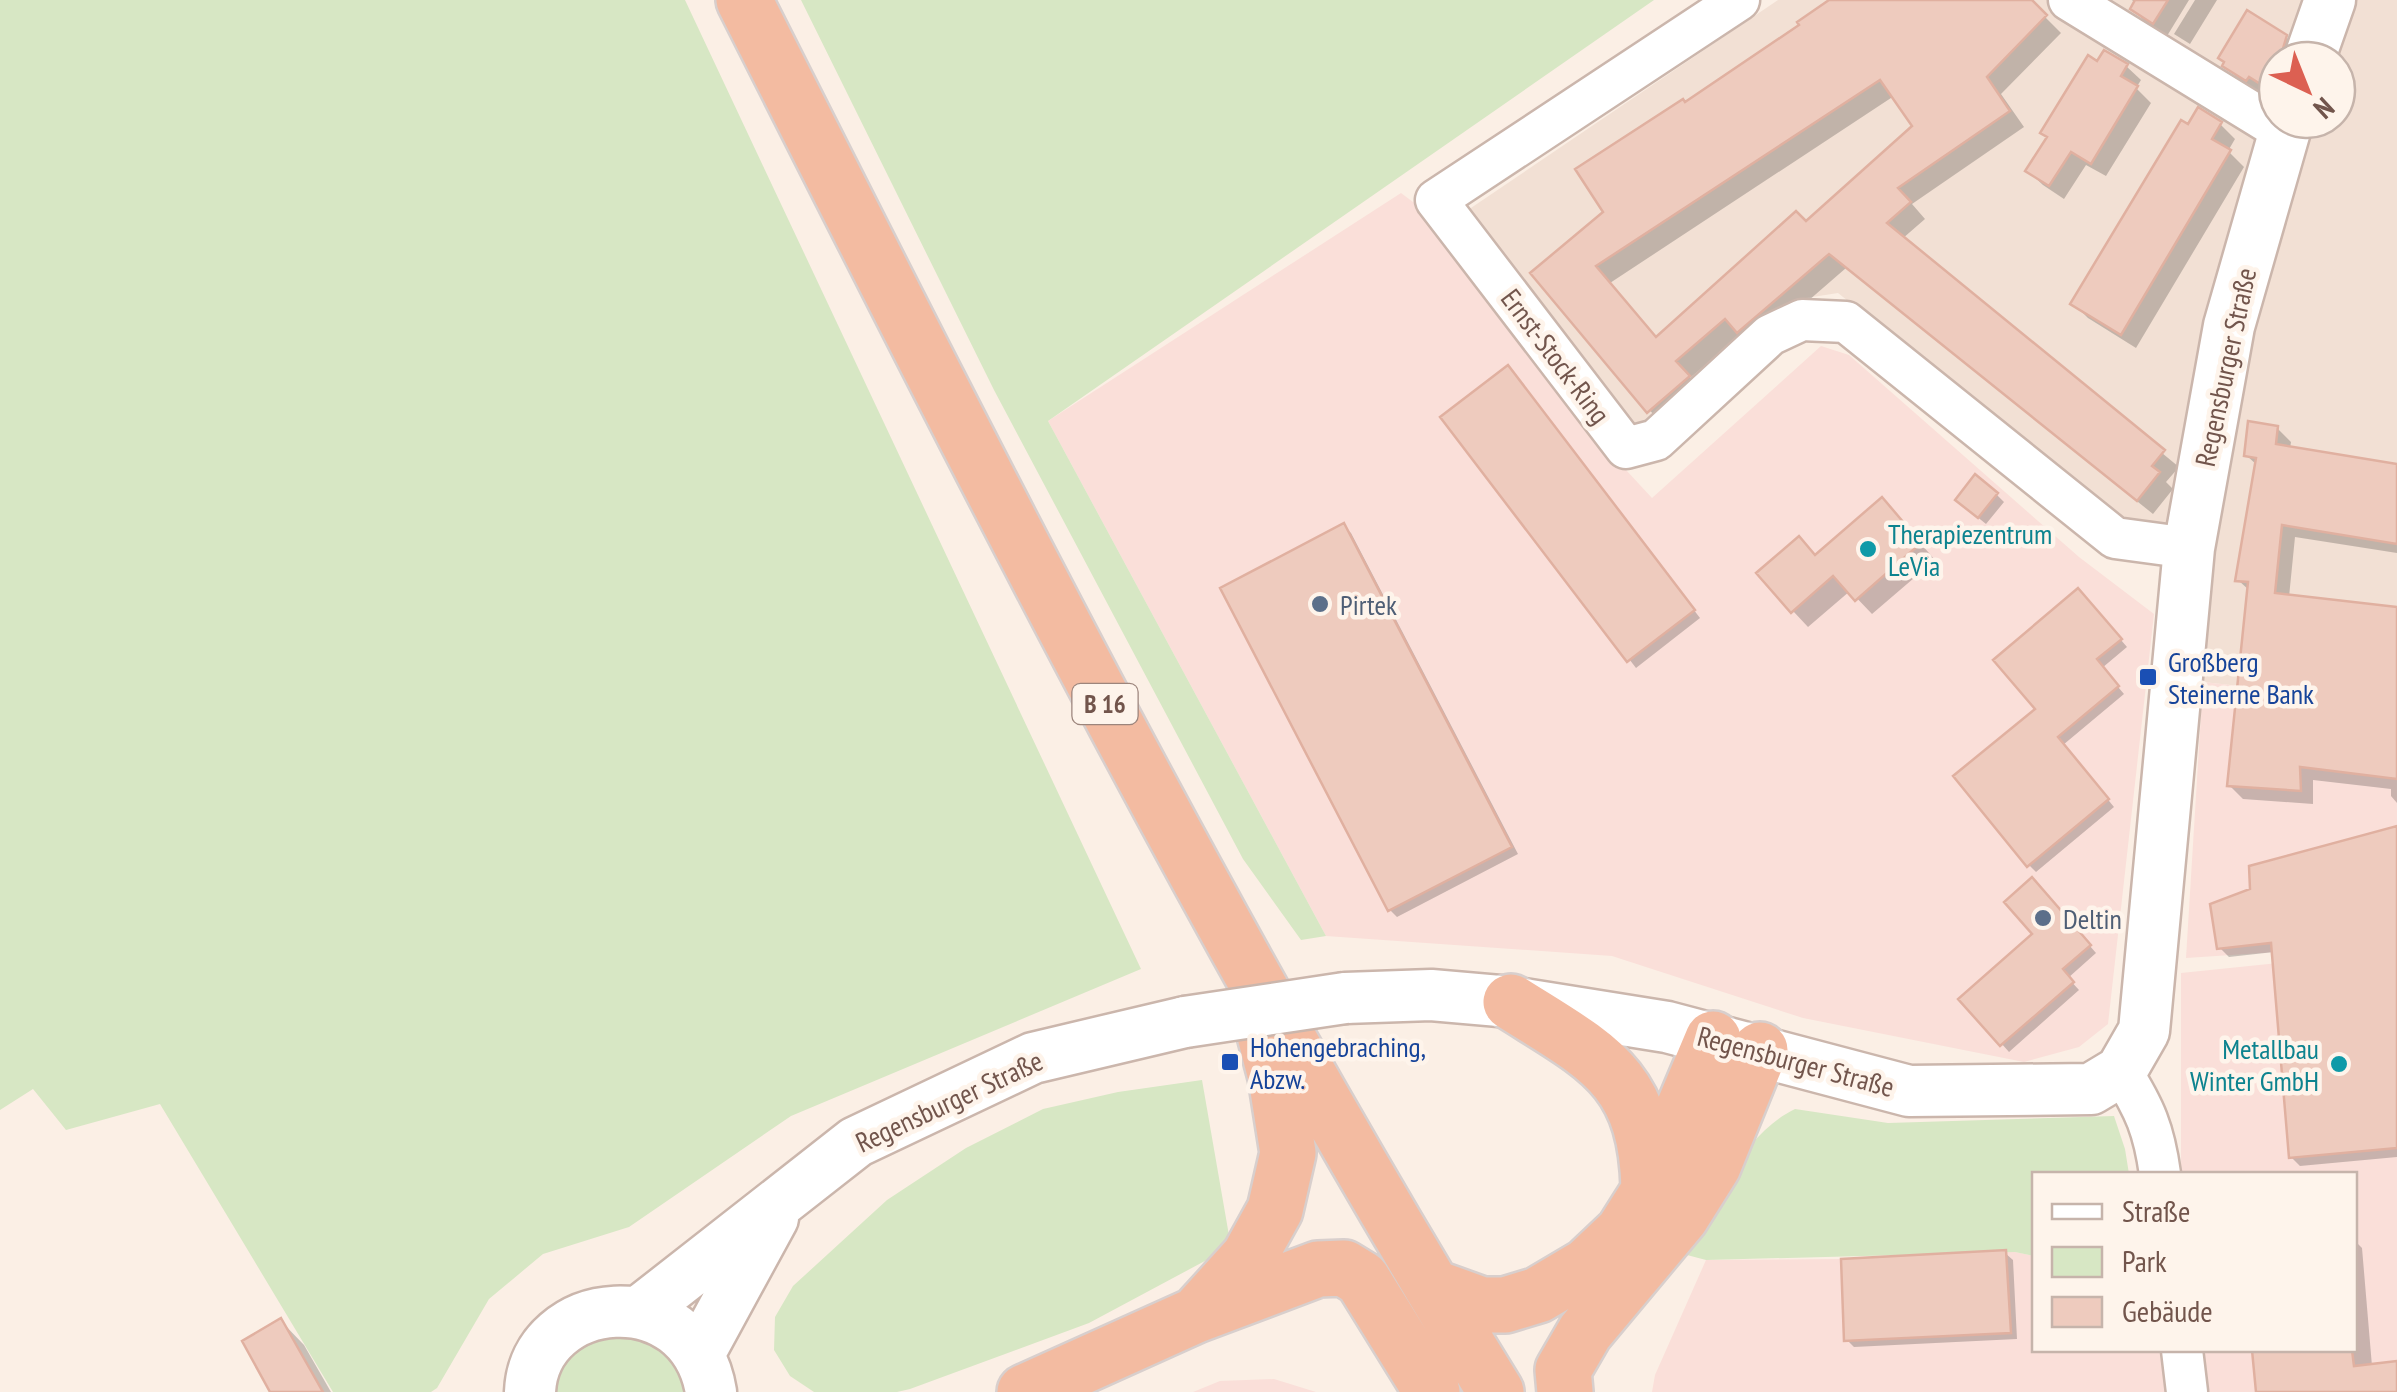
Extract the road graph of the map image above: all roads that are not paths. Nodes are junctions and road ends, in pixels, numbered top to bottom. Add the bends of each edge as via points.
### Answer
1 (744, 0) edge
2 (1739, 0) edge
3 (2069, 0) edge
4 (2330, 0) edge
5 (2316, 40) edge
6 (2257, 109) edge
7 (2282, 140) edge
8 (2189, 548) junction
9 (1248, 970) junction
10 (1511, 1002) junction
11 (1736, 1045) junction
12 (2121, 1071) junction
13 (2160, 1172) edge
14 (1649, 1192) junction
15 (782, 1200) junction
16 (1432, 1287) junction
17 (638, 1312) junction
18 (1196, 1315) junction
19 (2182, 1352) edge
20 (705, 1373) edge
21 (530, 1392) edge
22 (1025, 1392) edge
23 (1432, 1392) edge
24 (1496, 1392) edge
25 (1565, 1392) edge
26 (2187, 1392) edge

1 - 9 highway, B 16 via 964,437
2 - 8 street, Ernst-Stock-Ring via 1436,200 1626,448 1656,440 1770,335 1802,320 1846,322 2115,538
3 - 6 street
4 - 5 street
7 - 8 street, Regensburger Straße via 2230,326
8 - 12 street, Regensburger Straße via 2144,1031
9 - 16 highway, B 16
9 - 18 highway via 1288,1153 1275,1210 1249,1258
10 - 11 street, Regensburger Straße
10 - 14 highway via 1596,1056 1624,1086 1648,1148
10 - 15 street, Regensburger Straße, bridge via 1432,994 1345,998 1186,1022 1034,1058 856,1142
11 - 12 street, Regensburger Straße via 1909,1091 2091,1089
11 - 14 highway
11 - 25 highway via 1713,1166 1681,1217 1585,1332 1563,1370
12 - 13 street via 2145,1108
14 - 16 highway via 1623,1232 1586,1266 1538,1295 1482,1305
15 - 17 street, Regensburger Straße
15 - 20 street, Regensburger Straße
16 - 24 highway, B 16
17 - 20 street via 683,1335
17 - 21 street via 582,1319 558,1335 540,1357
18 - 22 highway
18 - 23 highway via 1318,1269 1344,1268 1362,1279
19 - 26 street

